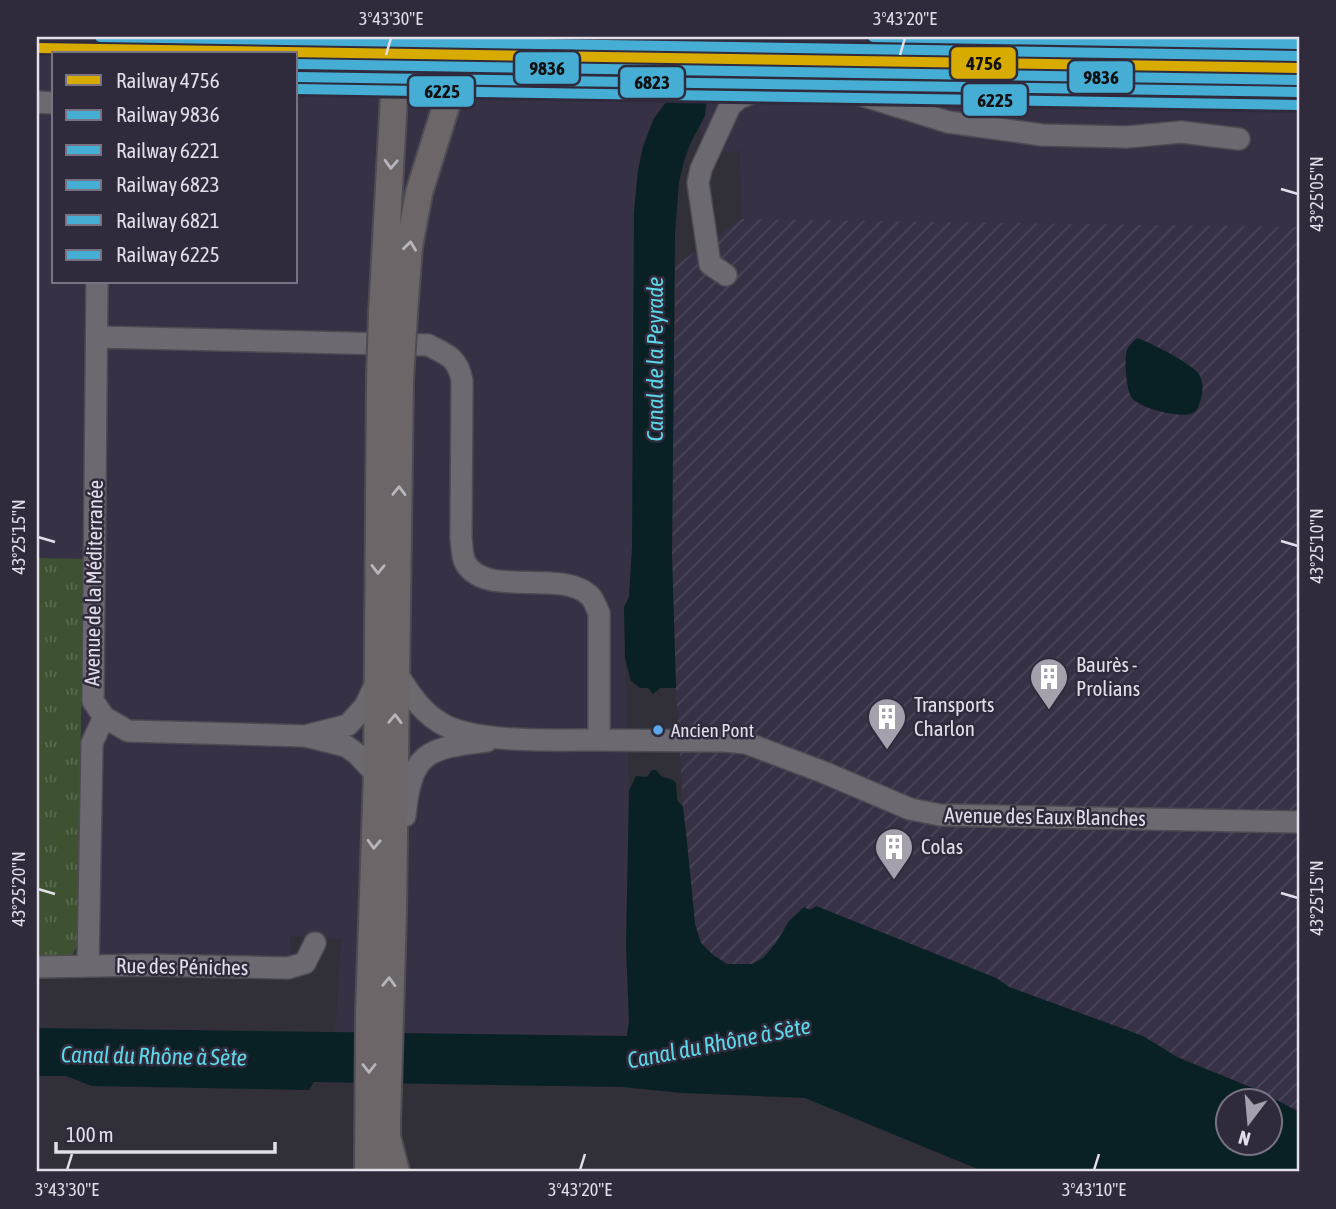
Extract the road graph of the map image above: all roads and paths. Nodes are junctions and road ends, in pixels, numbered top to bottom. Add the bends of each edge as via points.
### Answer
1 (402, 37) edge
2 (469, 37) edge
3 (1239, 139) dead end
4 (726, 275) dead end
5 (97, 284) edge
6 (393, 314) junction
7 (97, 337) junction
8 (386, 677) junction
9 (104, 717) junction
10 (306, 736) junction
11 (510, 738) junction
12 (599, 740) junction
13 (377, 775) junction
14 (1299, 822) edge
15 (393, 910) junction
16 (315, 943) dead end
17 (88, 966) junction
18 (37, 967) edge
19 (379, 1013) junction
20 (378, 1123) junction
21 (368, 1172) edge
22 (396, 1172) edge

1 -> 6 main road, bridge via 394,96
6 -> 2 main road, bridge via 419,193
3 - 4 street via 1181,132 1127,137 1042,135 948,122 826,84 746,95 730,106 698,183 710,264
5 - 7 street, Avenue de la Méditerranée
6 - 8 main road, bridge
7 - 9 street, Avenue de la Méditerranée via 93,701
7 - 12 street via 428,345 446,354 459,365 462,381 464,560 489,580 576,586 591,596 599,613
8 - 10 street via 348,725
8 - 11 street, Avenue des Eaux Blanches via 438,721
8 - 13 main road
15 -> 8 main road
9 - 10 street, Avenue de la Méditerranée via 128,732
9 - 17 street via 92,743
10 - 13 street via 346,746
11 - 12 street, Avenue des Eaux Blanches
11 - 15 street, Avenue des Eaux Blanches via 449,745 426,755 418,765 408,786
12 - 14 street, Avenue des Eaux Blanches via 746,743 910,808 940,815
13 -> 19 main road
19 -> 15 main road
16 - 17 street, Rue des Péniches via 304,963 288,968
17 - 18 street, Rue des Péniches
19 - 20 main road
20 - 21 main road
20 - 22 main road

